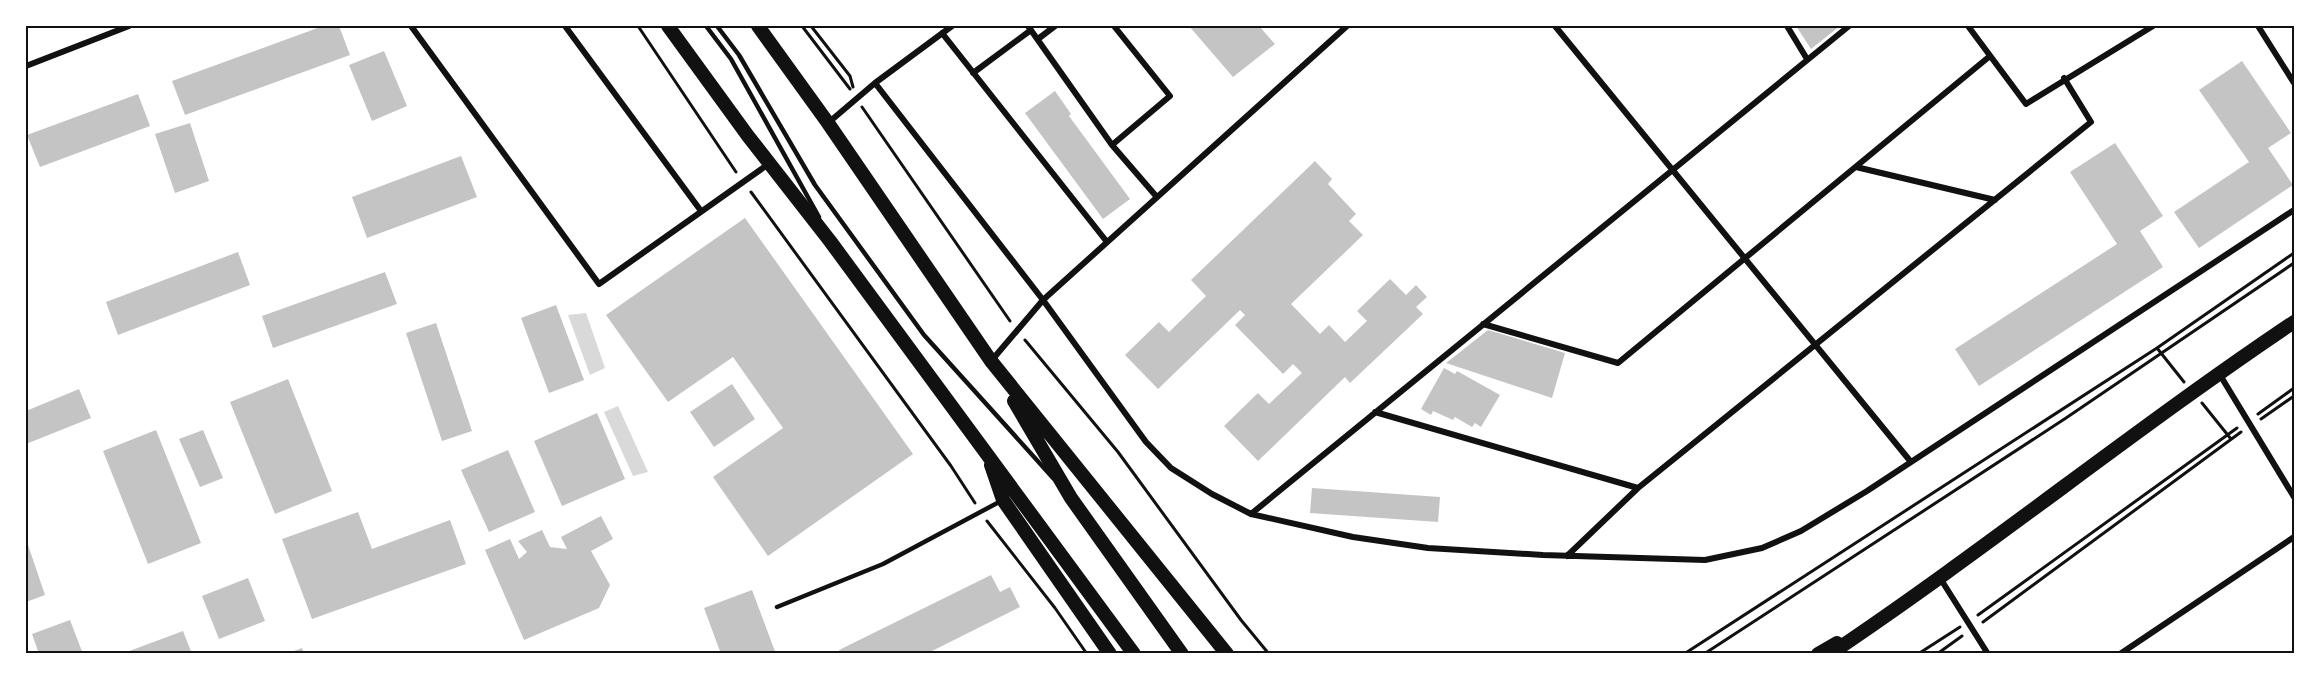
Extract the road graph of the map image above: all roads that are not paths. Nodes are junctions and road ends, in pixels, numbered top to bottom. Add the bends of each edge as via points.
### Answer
1 (125, 26) edge
2 (411, 26) edge
3 (565, 26) edge
4 (668, 26) edge
5 (706, 26) edge
6 (717, 26) edge
7 (758, 26) edge
8 (952, 26) edge
9 (1055, 26) edge
10 (1114, 26) edge
11 (1347, 26) edge
12 (1555, 26) edge
13 (1787, 26) edge
14 (1849, 26) edge
15 (1968, 26) edge
16 (2153, 26) edge
17 (2258, 26) edge
18 (1030, 28) edge
19 (942, 33) junction
20 (1038, 39) junction
21 (1990, 56) junction
22 (1808, 59) junction
23 (26, 66) edge
24 (973, 73) junction
25 (2064, 78) junction
26 (875, 83) junction
27 (2295, 83) edge
28 (828, 123) junction
29 (1113, 145) junction
30 (770, 163) junction
31 (1856, 167) junction
32 (1673, 169) junction
33 (1156, 196) junction
34 (1995, 200) junction
35 (2295, 210) edge
36 (701, 211) junction
37 (830, 241) junction
38 (1107, 242) junction
39 (1746, 258) junction
40 (1043, 300) junction
41 (2295, 322) edge
42 (1483, 324) junction
43 (1815, 344) junction
44 (991, 361) junction
45 (2218, 373) junction
46 (1376, 412) junction
47 (986, 452) junction
48 (1911, 462) junction
49 (1638, 488) junction
50 (2295, 497) edge
51 (1071, 498) junction
52 (1003, 500) junction
53 (1251, 514) junction
54 (2295, 537) edge
55 (1567, 556) junction
56 (1940, 578) junction
57 (777, 607) dead end
58 (1871, 626) junction
59 (1110, 654) edge
60 (1134, 654) edge
61 (1182, 654) edge
62 (1227, 654) edge
63 (1818, 654) edge
64 (1830, 654) edge
65 (1842, 654) edge
66 (1988, 654) edge
67 (2120, 654) edge

1 - 23 street
2 - 36 street via 599,284
3 - 36 street
4 - 30 main road
5 - 37 lane via 731,59
6 - 51 lane via 739,55 815,186 924,335
7 - 28 main road
8 - 19 street
9 - 20 street
10 - 29 street via 1170,96
11 - 33 street
12 - 32 street
13 - 22 street
14 - 22 street
15 - 21 street
16 - 25 street
17 - 27 street
18 - 20 street
18 - 24 street
19 - 24 street
19 - 26 street
20 - 29 street
21 - 25 street via 2026,104
21 - 31 street
22 - 32 street
24 - 38 street
25 - 34 street via 2091,122
26 - 28 street
26 - 40 street
28 - 44 main road
29 - 33 street
30 - 36 street
30 - 37 main road
31 - 34 street
31 - 39 street
32 - 39 street
32 - 42 street
33 - 38 street
34 - 43 street
35 - 48 street
37 - 47 main road
38 - 40 street
39 - 42 street via 1618,363
39 - 43 street
40 - 44 street
40 - 53 street via 1146,442 1171,468
41 - 45 main road
42 - 46 street
43 - 48 street
43 - 49 street
44 - 51 main road
44 - 62 main road
45 - 50 street
45 - 56 main road
46 - 49 street
46 - 53 street
47 - 52 main road
47 - 60 main road
48 - 55 street via 1801,531 1762,548 1705,560
49 - 55 street
51 - 61 main road
52 - 57 lane via 884,564
52 - 59 main road
53 - 55 street via 1353,537 1428,548
54 - 67 street
56 - 58 main road
56 - 66 street
58 - 63 main road
58 - 64 main road
58 - 65 main road

